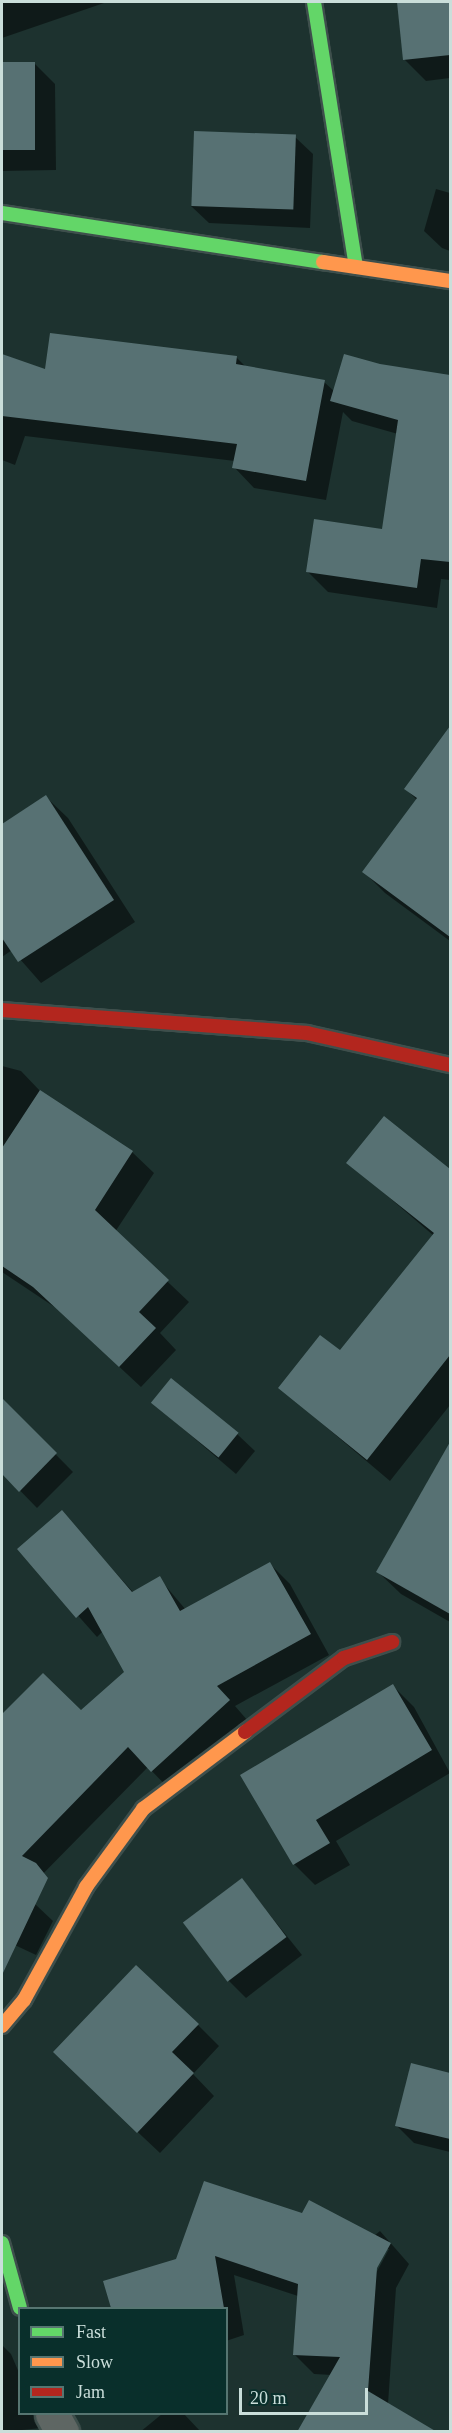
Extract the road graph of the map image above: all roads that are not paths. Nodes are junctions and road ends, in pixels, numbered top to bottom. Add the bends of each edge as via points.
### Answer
1 (314, 2) edge
2 (2, 213) edge
3 (356, 267) junction
4 (450, 281) edge
5 (2, 1010) edge
6 (450, 1065) edge
7 (392, 1642) dead end
8 (2, 2026) edge
9 (2, 2243) edge
10 (20, 2307) edge
11 (53, 2415) edge
12 (62, 2432) edge

1 - 3 street
2 - 3 street
3 - 4 street
5 - 6 street via 307,1032
7 - 8 street via 344,1658 143,1809 86,1887 24,2000
9 - 10 street
11 - 12 street

